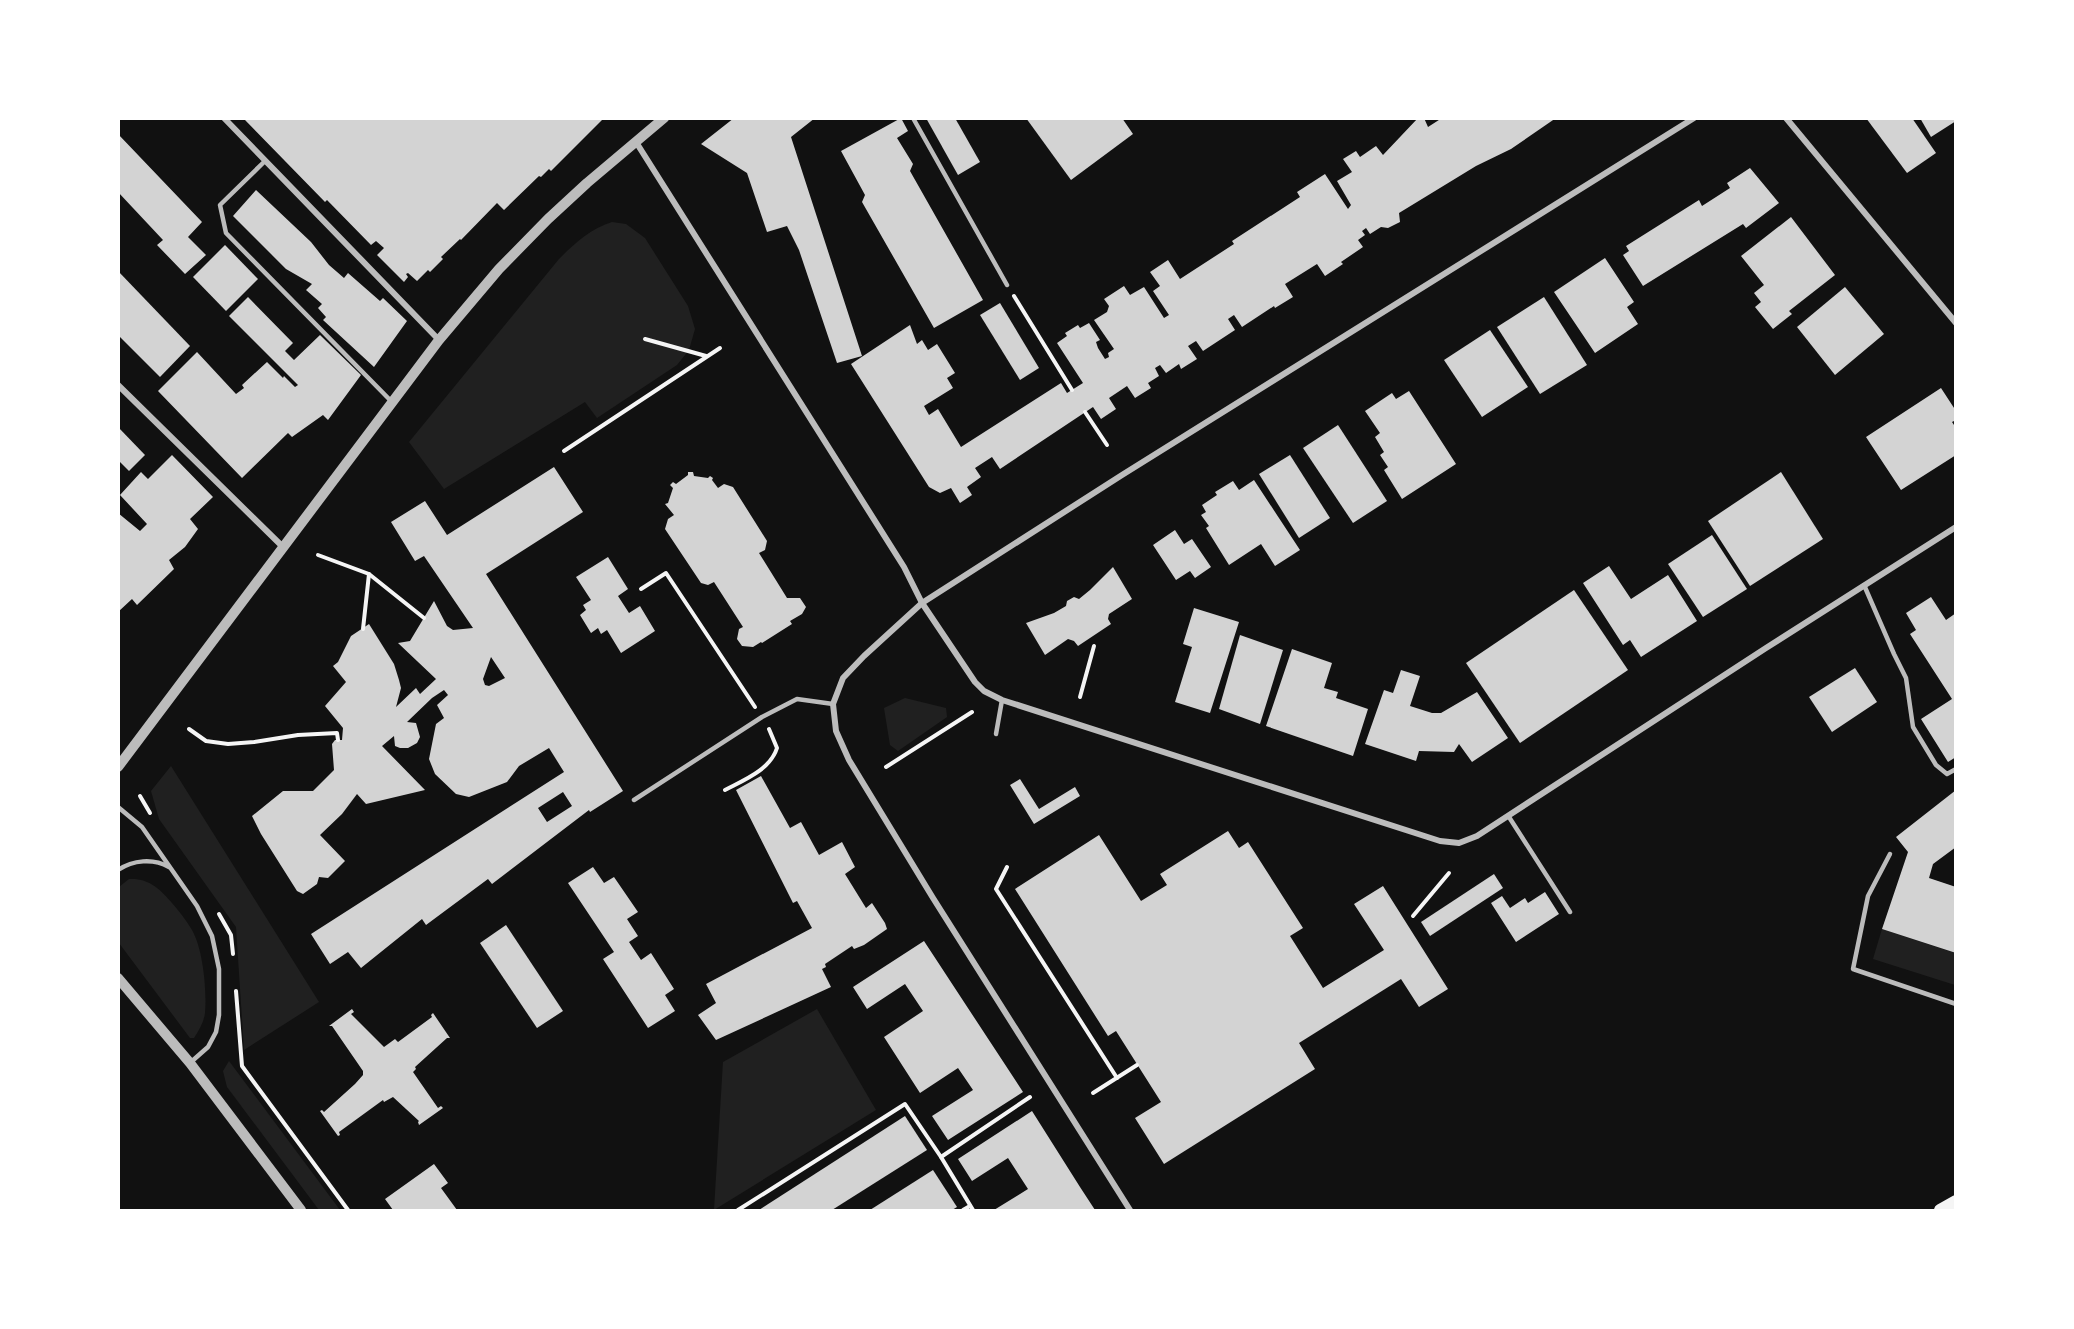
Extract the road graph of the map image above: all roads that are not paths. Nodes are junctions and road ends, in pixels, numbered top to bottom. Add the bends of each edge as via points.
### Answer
1 (224, 118) edge
2 (664, 118) edge
3 (914, 118) edge
4 (1694, 118) edge
5 (1786, 118) edge
6 (636, 142) junction
7 (265, 161) junction
8 (1007, 285) road end
9 (1956, 323) edge
10 (439, 340) junction
11 (118, 385) edge
12 (392, 402) junction
13 (1956, 527) edge
14 (284, 547) junction
15 (1864, 585) junction
16 (922, 603) junction
17 (1002, 700) junction
18 (833, 704) junction
19 (996, 734) dead end
20 (118, 767) edge
21 (1956, 769) edge
22 (634, 800) dead end
23 (118, 807) edge
24 (1509, 816) junction
25 (1890, 854) dead end
26 (171, 868) junction
27 (118, 870) edge
28 (1570, 912) dead end
29 (118, 978) edge
30 (1956, 1004) edge
31 (190, 1063) junction
32 (1956, 1201) edge
33 (301, 1210) edge
34 (1130, 1210) edge
35 (1940, 1210) edge

1 - 7 street
2 - 6 street
3 - 8 lane
4 - 16 street
5 - 9 street
6 - 10 street via 548,219
6 - 16 street via 904,567
7 - 10 street
7 - 12 lane via 220,205 226,232
10 - 12 street
11 - 14 street
12 - 14 street
13 - 15 street
14 - 20 street
15 - 21 lane via 1906,678 1913,727 1936,765 1947,774
15 - 24 street
16 - 17 street via 975,682
16 - 18 street via 843,678
17 - 19 lane
17 - 24 street via 1440,841 1459,843
18 - 22 lane via 797,699 762,717
18 - 34 street via 836,731 849,760
23 - 26 lane via 142,826
24 - 28 lane
25 - 30 lane via 1868,896 1853,969
26 - 27 lane via 151,861
26 - 31 lane via 207,923 219,969 216,1032 208,1047
29 - 31 street
31 - 33 street
32 - 35 main road

